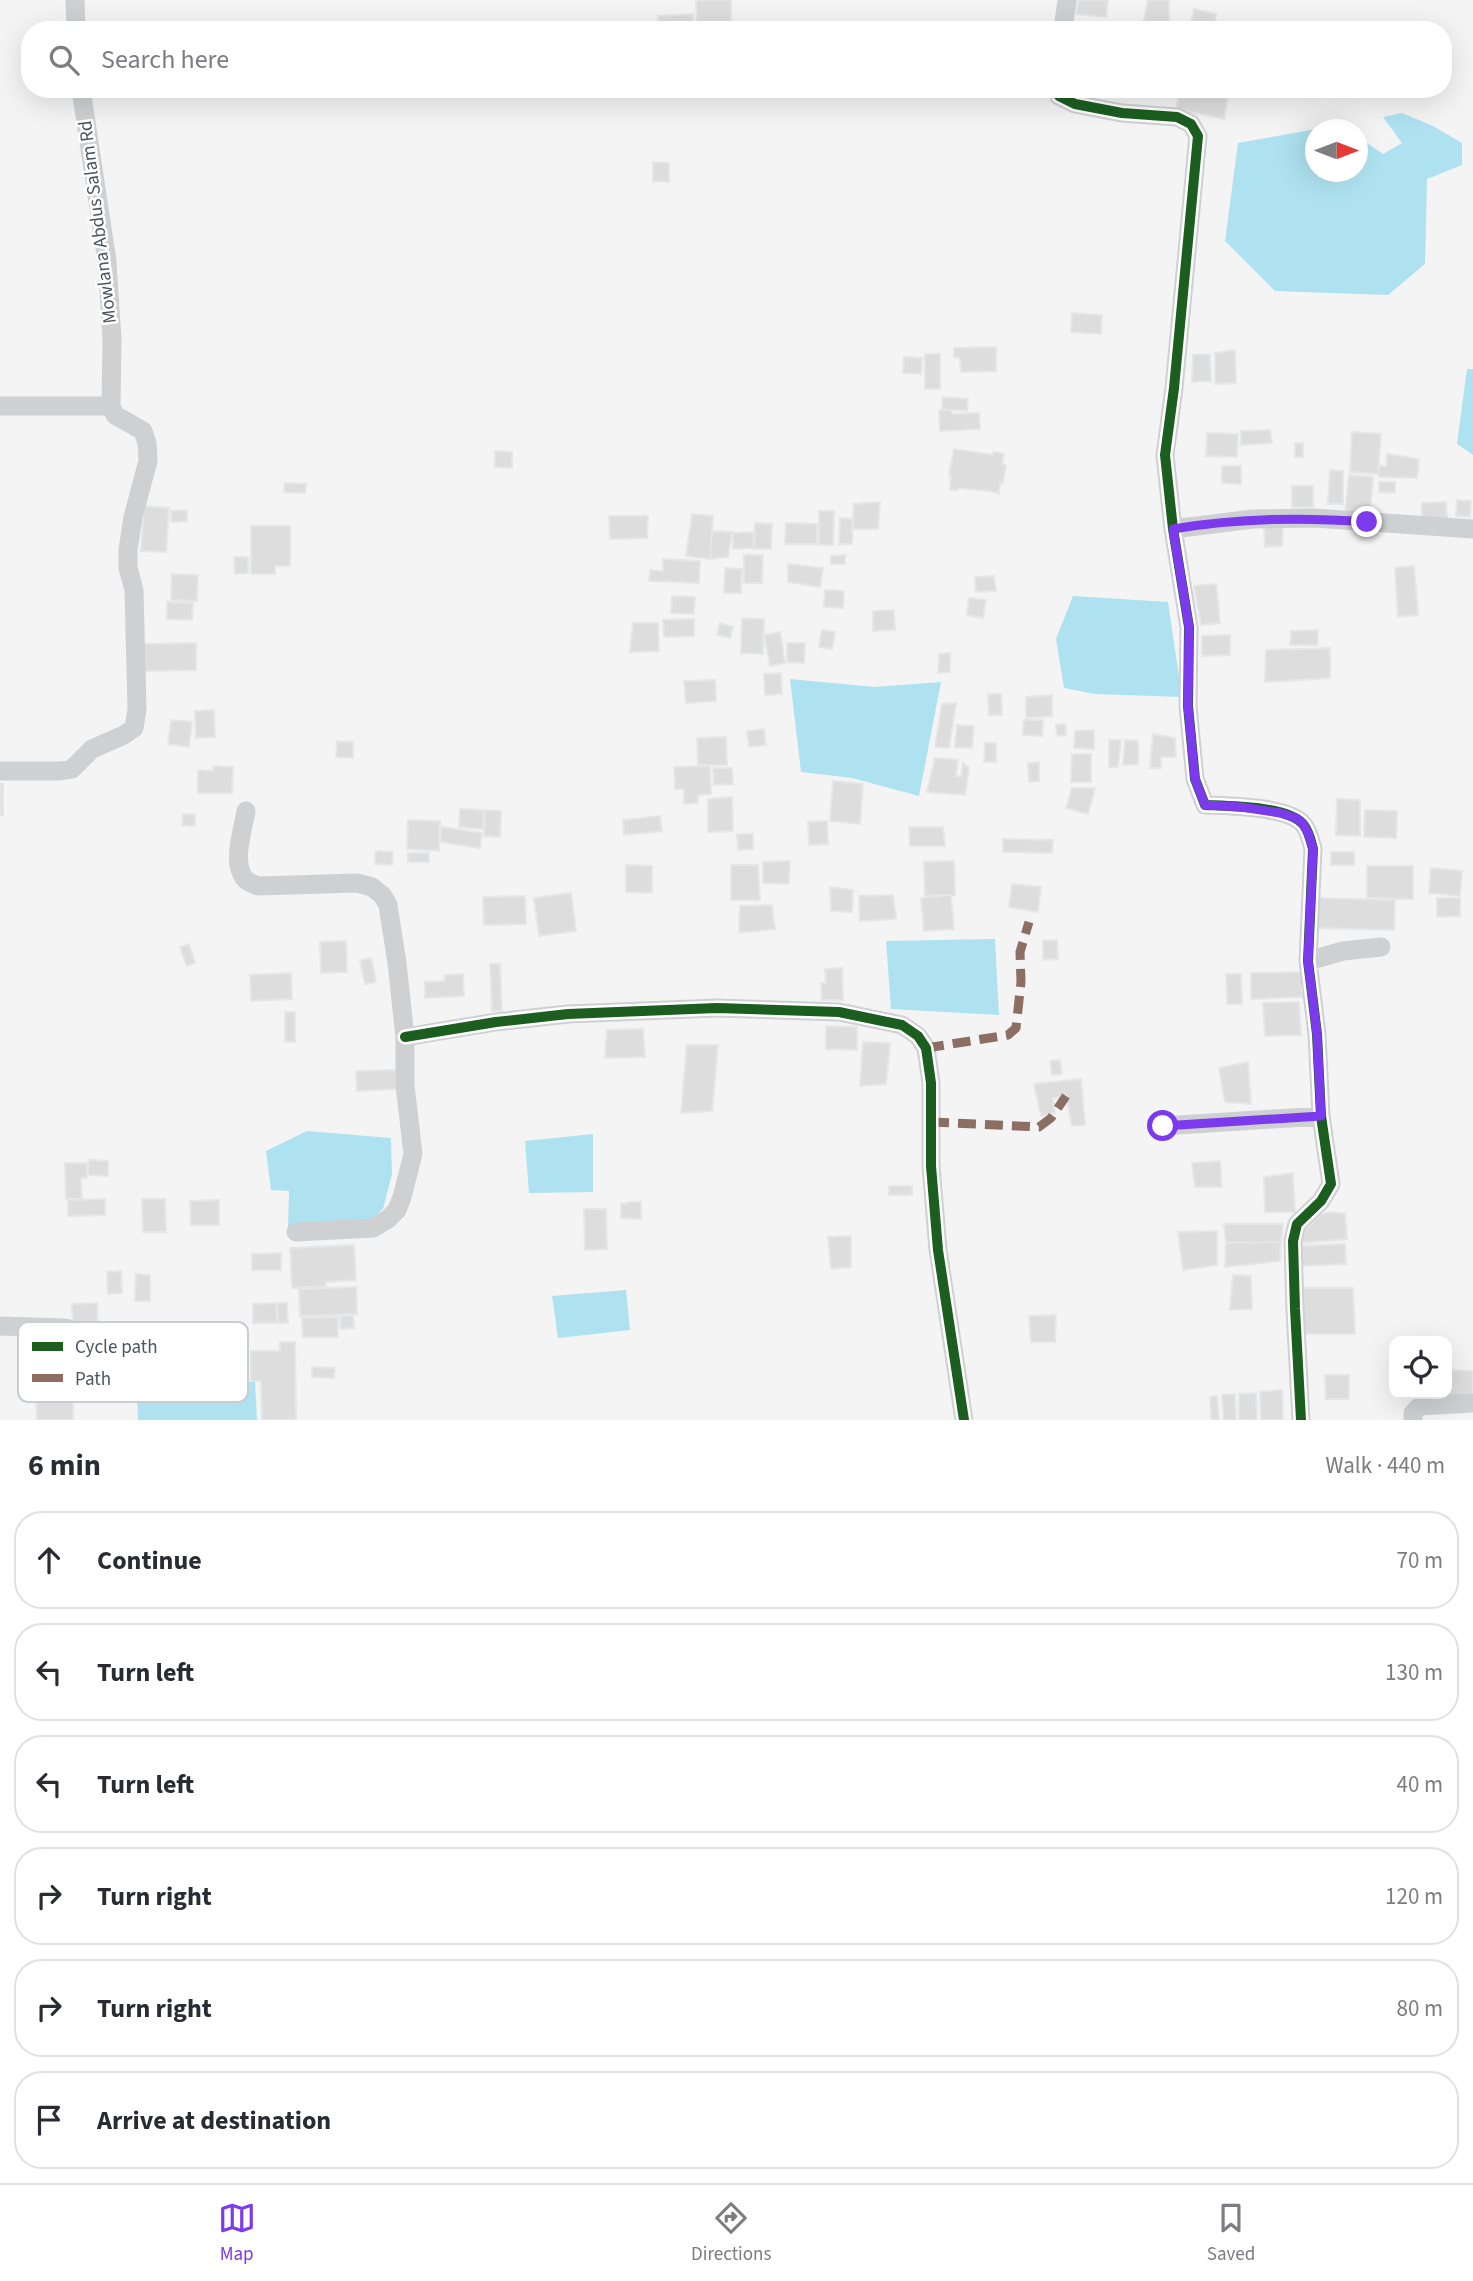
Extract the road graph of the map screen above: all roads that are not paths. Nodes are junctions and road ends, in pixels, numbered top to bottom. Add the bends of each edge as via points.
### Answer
1 (75, 0) edge
2 (1067, 0) edge
3 (76, 21) edge
4 (1064, 21) edge
5 (82, 98) edge
6 (1063, 98) edge
7 (111, 406) junction
8 (0, 407) edge
9 (1473, 528) edge
10 (1173, 529) junction
11 (0, 771) edge
12 (246, 811) dead end
13 (1381, 947) dead end
14 (1308, 961) junction
15 (405, 1037) junction
16 (1321, 1116) junction
17 (1163, 1126) dead end
18 (296, 1232) dead end
19 (0, 1326) edge
20 (18, 1327) edge
21 (1473, 1403) edge
22 (964, 1420) edge
23 (1301, 1420) edge
24 (1413, 1420) edge

1 - 3 street
2 - 4 street
5 - 7 street, Mowlana Abdus Salam Rd via 107,261
6 - 10 street via 1122,113 1177,117 1191,124 1198,136 1165,455
7 - 8 street
7 - 11 street via 115,415 142,432 147,443 148,461 128,550 134,590 134,728 92,749 72,769
9 - 10 street via 1314,518 1254,519
10 - 14 street via 1189,627 1188,706 1195,779 1205,805 1280,813 1303,824 1313,849
12 - 15 street via 238,854 246,881 258,886 357,883 382,895 392,928
13 - 14 street
14 - 16 street
15 - 18 street via 413,1154 397,1210 373,1228
15 - 22 street via 568,1014 717,1009 839,1012 902,1025 926,1048 938,1250
16 - 17 street
16 - 23 street via 1331,1184 1297,1224 1293,1241
19 - 20 street
21 - 24 street via 1420,1406

